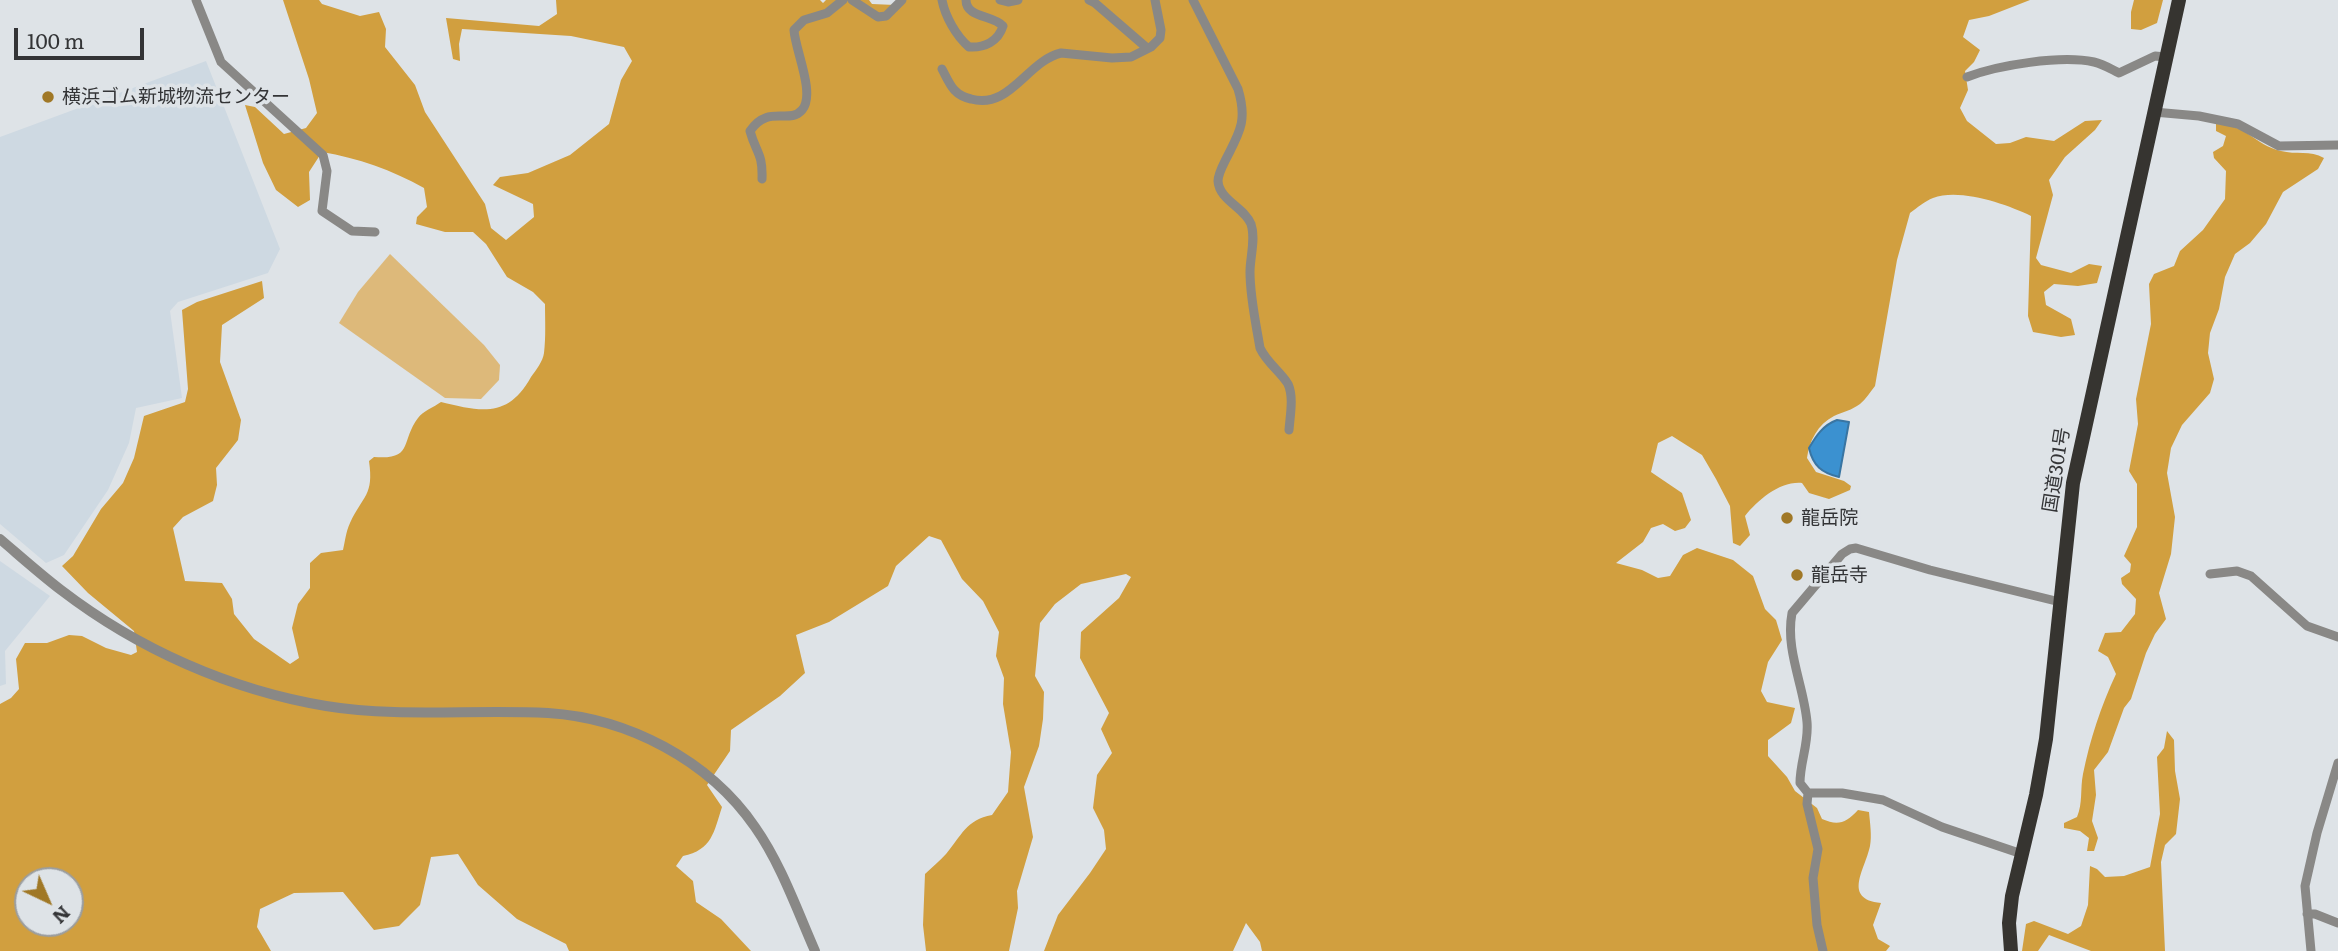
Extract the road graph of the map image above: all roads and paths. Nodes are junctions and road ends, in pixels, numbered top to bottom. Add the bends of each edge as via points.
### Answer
1 (196, 0) edge
2 (843, 0) edge
3 (852, 0) edge
4 (902, 0) edge
5 (942, 0) edge
6 (967, 0) edge
7 (1000, 0) edge
8 (1018, 0) edge
9 (1089, 0) edge
10 (1156, 0) edge
11 (1193, 0) edge
12 (2179, 0) edge
13 (1147, 48) junction
14 (2166, 57) junction
15 (942, 69) dead end
16 (1967, 77) dead end
17 (2154, 112) junction
18 (2338, 145) edge
19 (762, 179) dead end
20 (375, 232) dead end
21 (1289, 430) dead end
22 (0, 539) edge
23 (2210, 574) dead end
24 (2060, 602) junction
25 (2338, 636) edge
26 (2338, 763) edge
27 (1808, 793) junction
28 (2022, 854) junction
29 (2307, 914) junction
30 (2338, 923) edge
31 (815, 951) edge
32 (1823, 951) edge
33 (2011, 951) edge
34 (2311, 951) edge

1 - 20 street via 221,62 323,155 327,171 322,211 352,231
2 - 19 street via 794,30 807,87 805,107 799,114 766,116 750,131 761,155
3 - 4 street via 878,17 886,16
5 - 6 street via 963,43 980,48 1003,26 969,10
7 - 8 street
9 - 13 street
10 - 13 street via 1160,38
11 - 21 street via 1238,89 1244,112 1218,183 1250,222 1250,275 1260,348 1288,385
12 - 14 highway, 国道301号
13 - 15 street via 1131,58 1052,55 1015,86 984,103 959,96
14 - 16 street via 2155,56 2119,73 2091,61 2059,60
14 - 17 highway, 国道301号
17 - 18 street via 2238,124 2279,146
17 - 24 highway, 国道301号 via 2073,483
22 - 31 street via 98,617 184,664 229,681 326,706 584,718 667,747 719,787 755,827
23 - 25 street via 2237,571 2251,576 2307,626
24 - 27 street via 1856,548 1842,554 1798,604 1790,623 1807,725 1800,783
24 - 28 highway, 国道301号 via 2046,739
26 - 29 street via 2305,886
27 - 28 street via 1883,800 1942,827
27 - 32 street via 1818,849 1813,878
28 - 33 highway, 国道301号 via 2012,896
29 - 30 street
29 - 34 street

